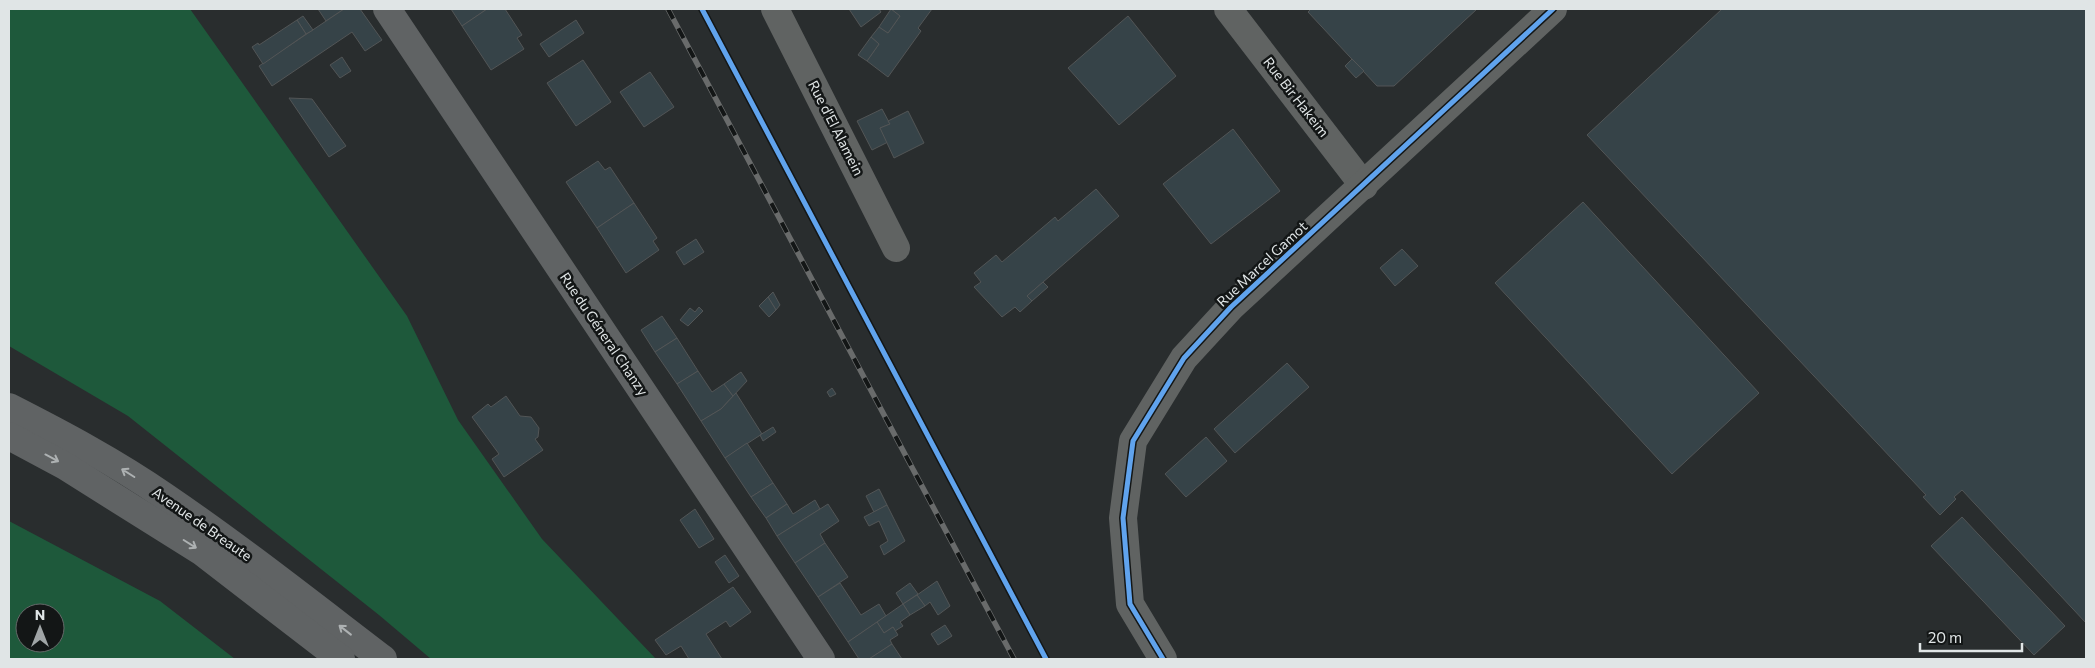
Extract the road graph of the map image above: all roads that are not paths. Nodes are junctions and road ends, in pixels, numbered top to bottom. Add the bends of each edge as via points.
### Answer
1 (387, 9) edge
2 (776, 9) edge
3 (1228, 9) edge
4 (1553, 9) edge
5 (1364, 186) junction
6 (896, 248) dead end
7 (9, 407) edge
8 (9, 436) edge
9 (341, 659) edge
10 (383, 659) edge
11 (821, 659) edge
12 (1164, 659) edge

1 - 11 main road, Rue du Géneral Chanzy
2 - 6 street, Rue d'El Alamein
3 - 5 street, Rue Bir Hakeim
4 - 5 street, Rue Marcel Gamot
5 - 12 street, Rue Marcel Gamot via 1231,307 1184,358 1133,441 1124,518 1130,604
10 -> 7 main road, Avenue de Breaute via 163,495 80,443
8 -> 9 main road, Avenue de Breaute via 65,466 202,552

